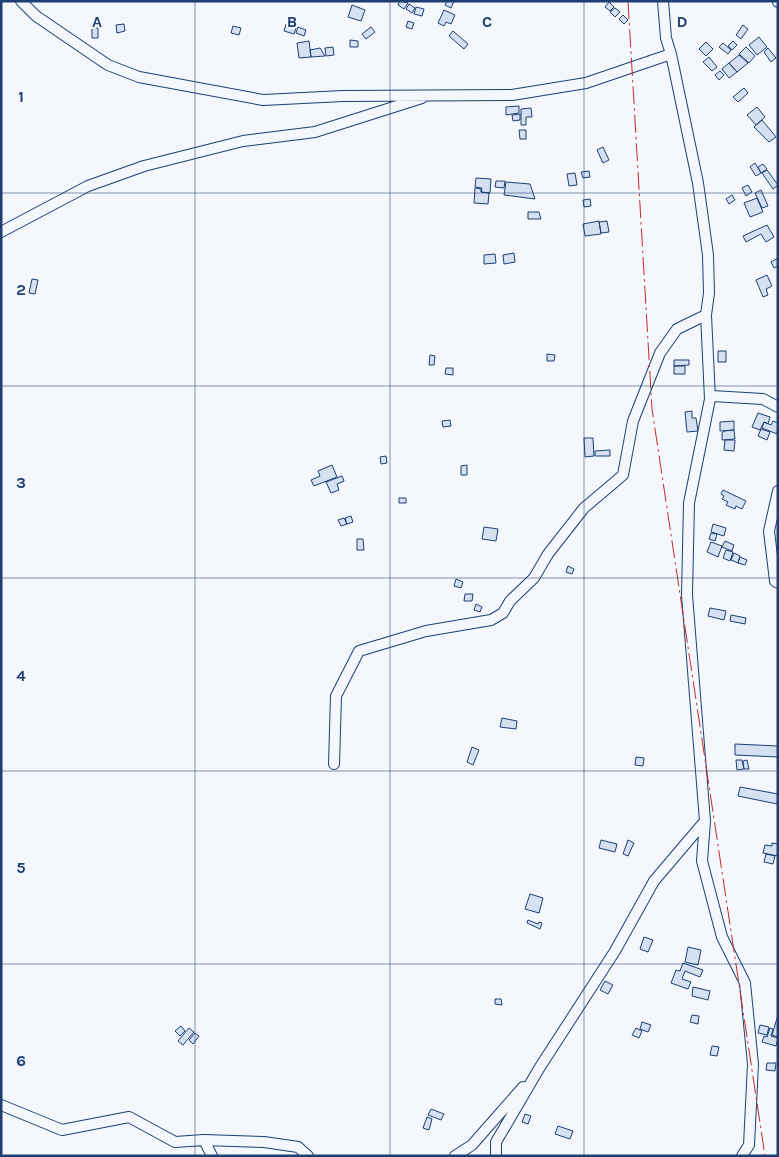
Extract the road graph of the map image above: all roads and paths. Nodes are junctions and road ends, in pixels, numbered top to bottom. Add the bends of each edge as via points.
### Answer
1 (21, 1) edge
2 (663, 1) edge
3 (671, 54) junction
4 (432, 95) junction
5 (1, 232) edge
6 (706, 315) junction
7 (710, 400) junction
8 (778, 407) edge
9 (778, 491) edge
10 (778, 583) edge
11 (334, 764) dead end
12 (705, 821) junction
13 (540, 1067) junction
14 (1, 1105) edge
15 (204, 1140) junction
16 (212, 1156) edge
17 (308, 1156) edge
18 (455, 1156) edge
19 (496, 1156) edge
20 (742, 1156) edge

1 - 4 street via 75,44 108,65 139,77 262,100
2 - 3 street via 666,38
3 - 4 street via 586,83 557,88 512,95
3 - 6 street via 698,183 708,255
4 - 5 street via 315,132 243,141 144,166 88,186
6 - 7 street
6 - 11 street via 677,329 660,353 633,421 623,475 584,508 548,554 534,578 510,601 503,613 491,620 426,631 359,651 336,696
7 - 8 street via 712,396 763,399
7 - 12 street via 689,503 687,595
9 - 10 street via 769,531 775,581
12 - 13 street via 654,881 600,975
12 - 20 street via 702,861 712,904 722,937 745,983 753,1064 749,1145
13 - 18 street via 472,1145
13 - 19 street via 496,1142
14 - 15 street via 62,1130 129,1117 175,1142
15 - 16 street
15 - 17 street via 298,1147

